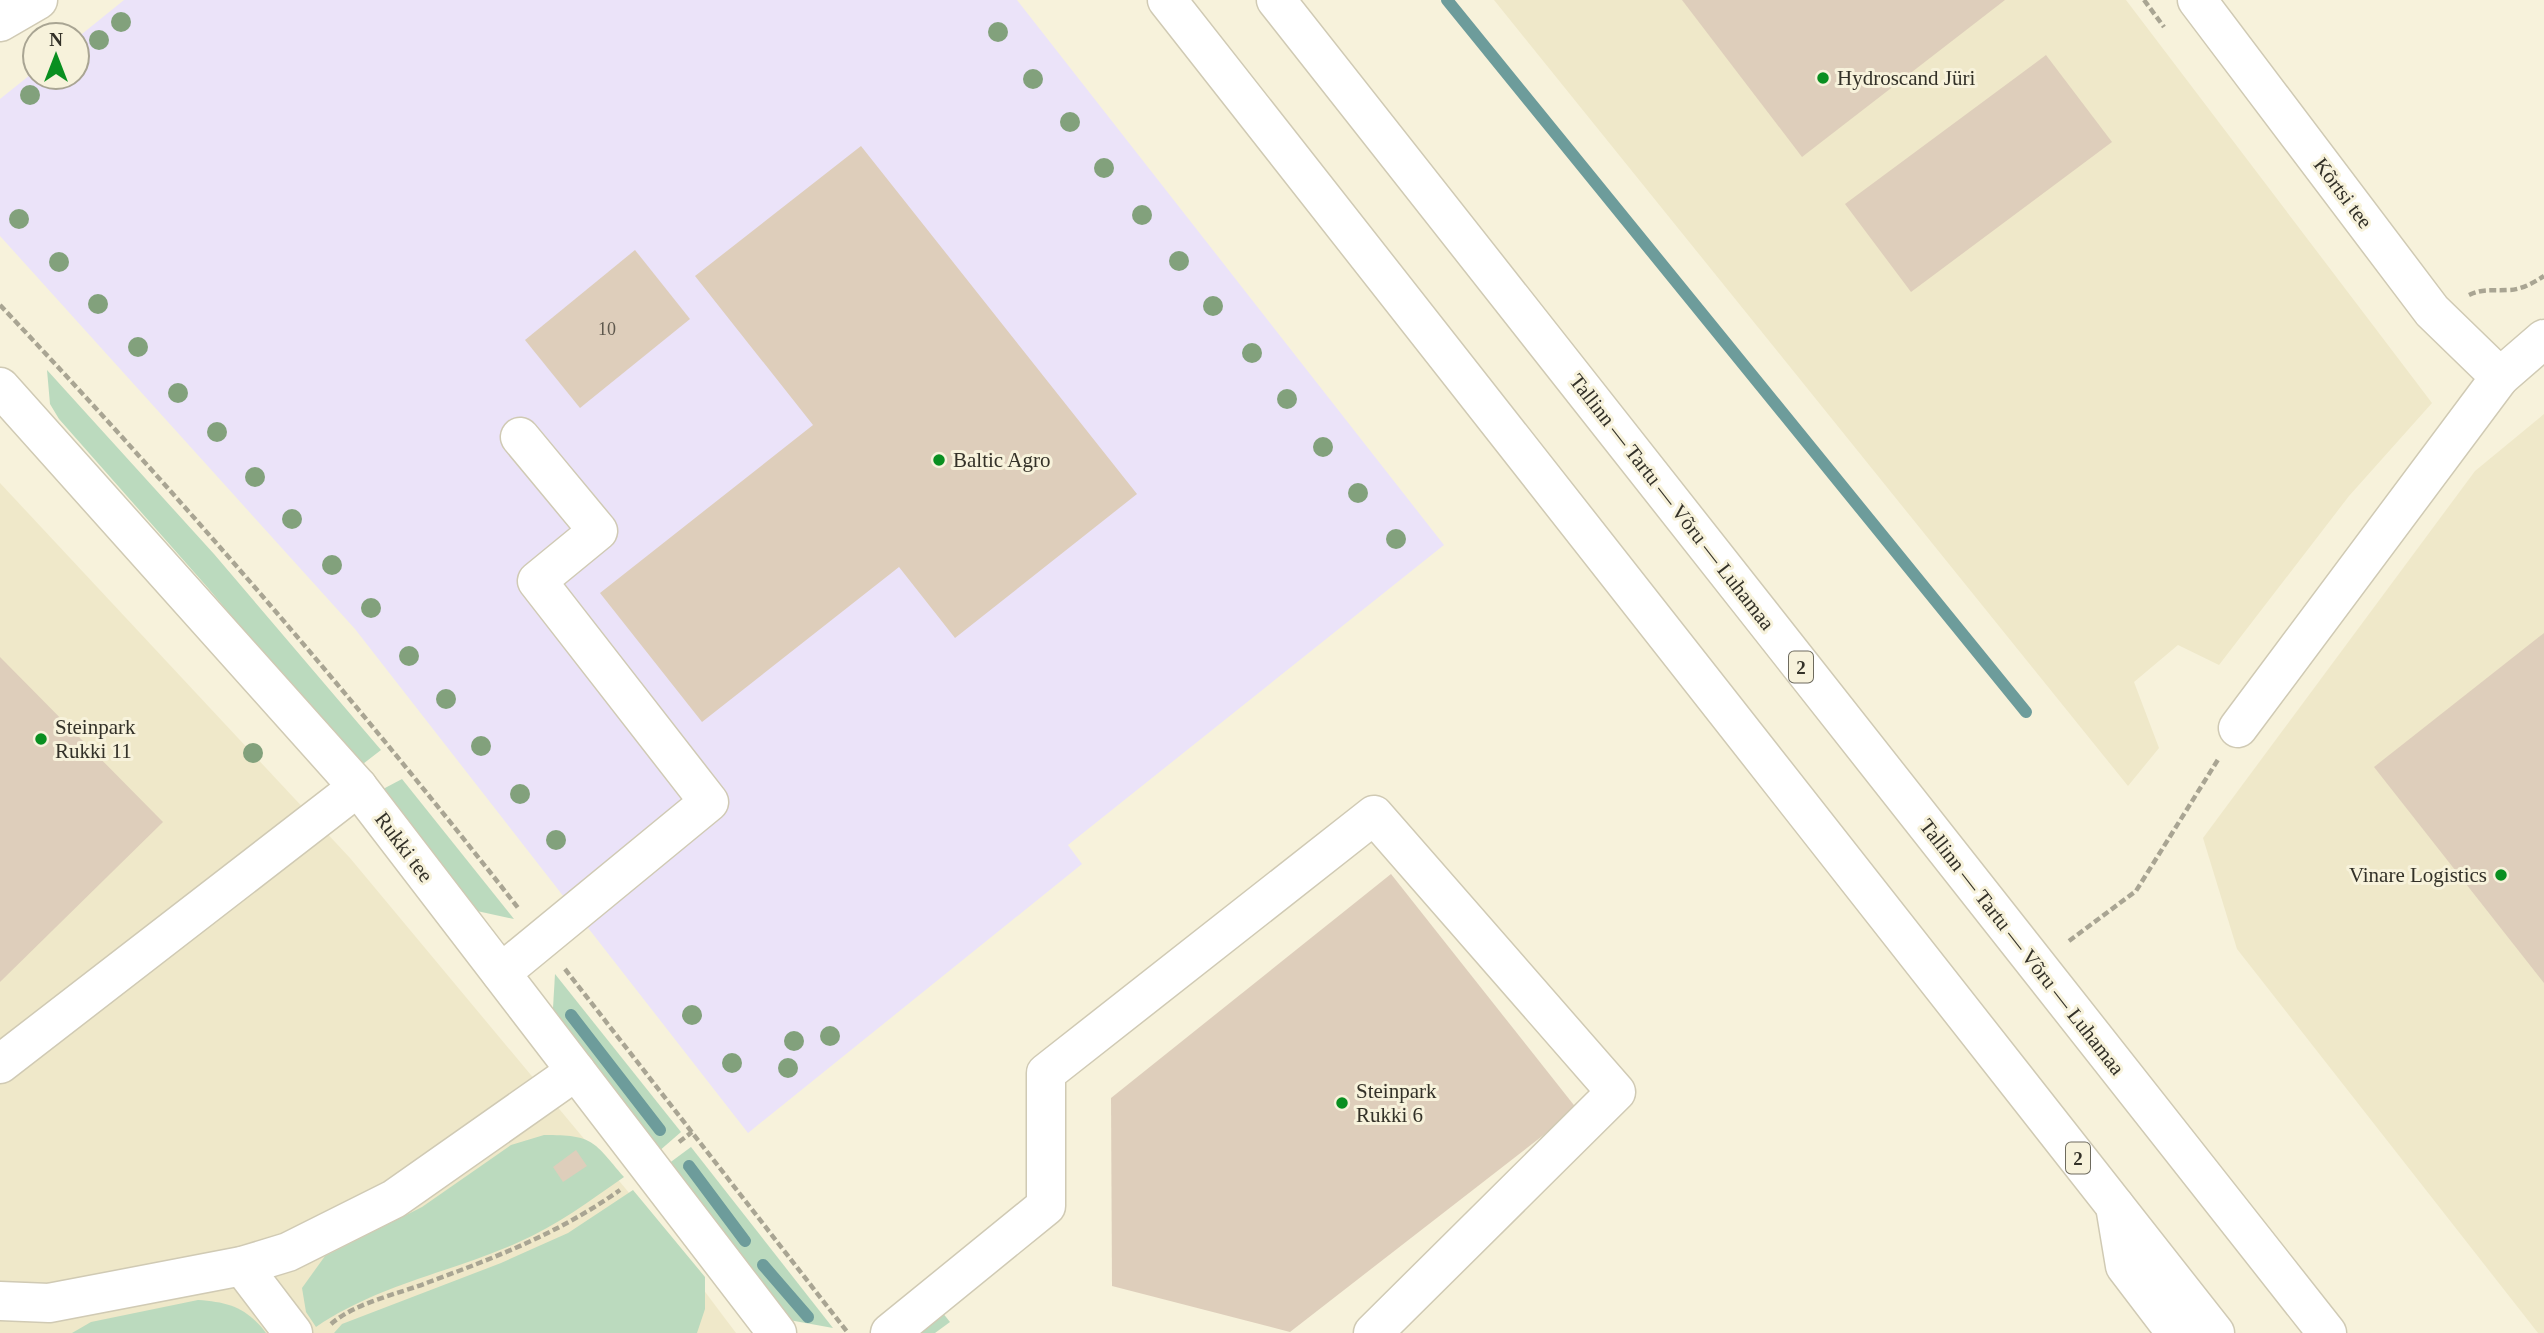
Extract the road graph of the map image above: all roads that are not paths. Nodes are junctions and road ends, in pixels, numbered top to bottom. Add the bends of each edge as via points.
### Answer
1 (38, 0) edge
2 (1167, 0) edge
3 (1276, 0) edge
4 (2197, 0) edge
5 (0, 22) edge
6 (2544, 339) edge
7 (2500, 377) junction
8 (0, 387) edge
9 (520, 437) dead end
10 (2238, 728) road end
11 (358, 787) junction
12 (500, 973) junction
13 (0, 1064) edge
14 (576, 1072) junction
15 (2115, 1206) junction
16 (242, 1266) junction
17 (0, 1301) edge
18 (49, 1303) junction
19 (759, 1327) edge
20 (311, 1329) edge
21 (25, 1333) edge
22 (890, 1333) edge
23 (1373, 1333) edge
24 (2176, 1333) edge
25 (2216, 1333) edge
26 (2327, 1333) edge

1 - 5 main road
2 - 15 main road, 2
3 - 26 main road, Tallinn — Tartu — Võru — Luhamaa / 2
4 - 7 main road, Kõrtsi tee via 2432,312
6 - 7 main road
7 - 10 main road
8 - 11 main road, Rukki tee
9 - 12 main road via 598,531 537,581 709,802
11 - 12 main road, Rukki tee
11 - 13 main road
12 - 14 main road, Rukki tee
14 - 16 main road via 394,1199 288,1252
14 - 19 main road, Rukki tee
15 - 24 main road via 2124,1266
15 - 25 main road, 2
16 - 18 main road
16 - 20 main road
17 - 18 main road
18 - 21 main road
22 - 23 main road via 1045,1206 1046,1073 1374,815 1616,1092

